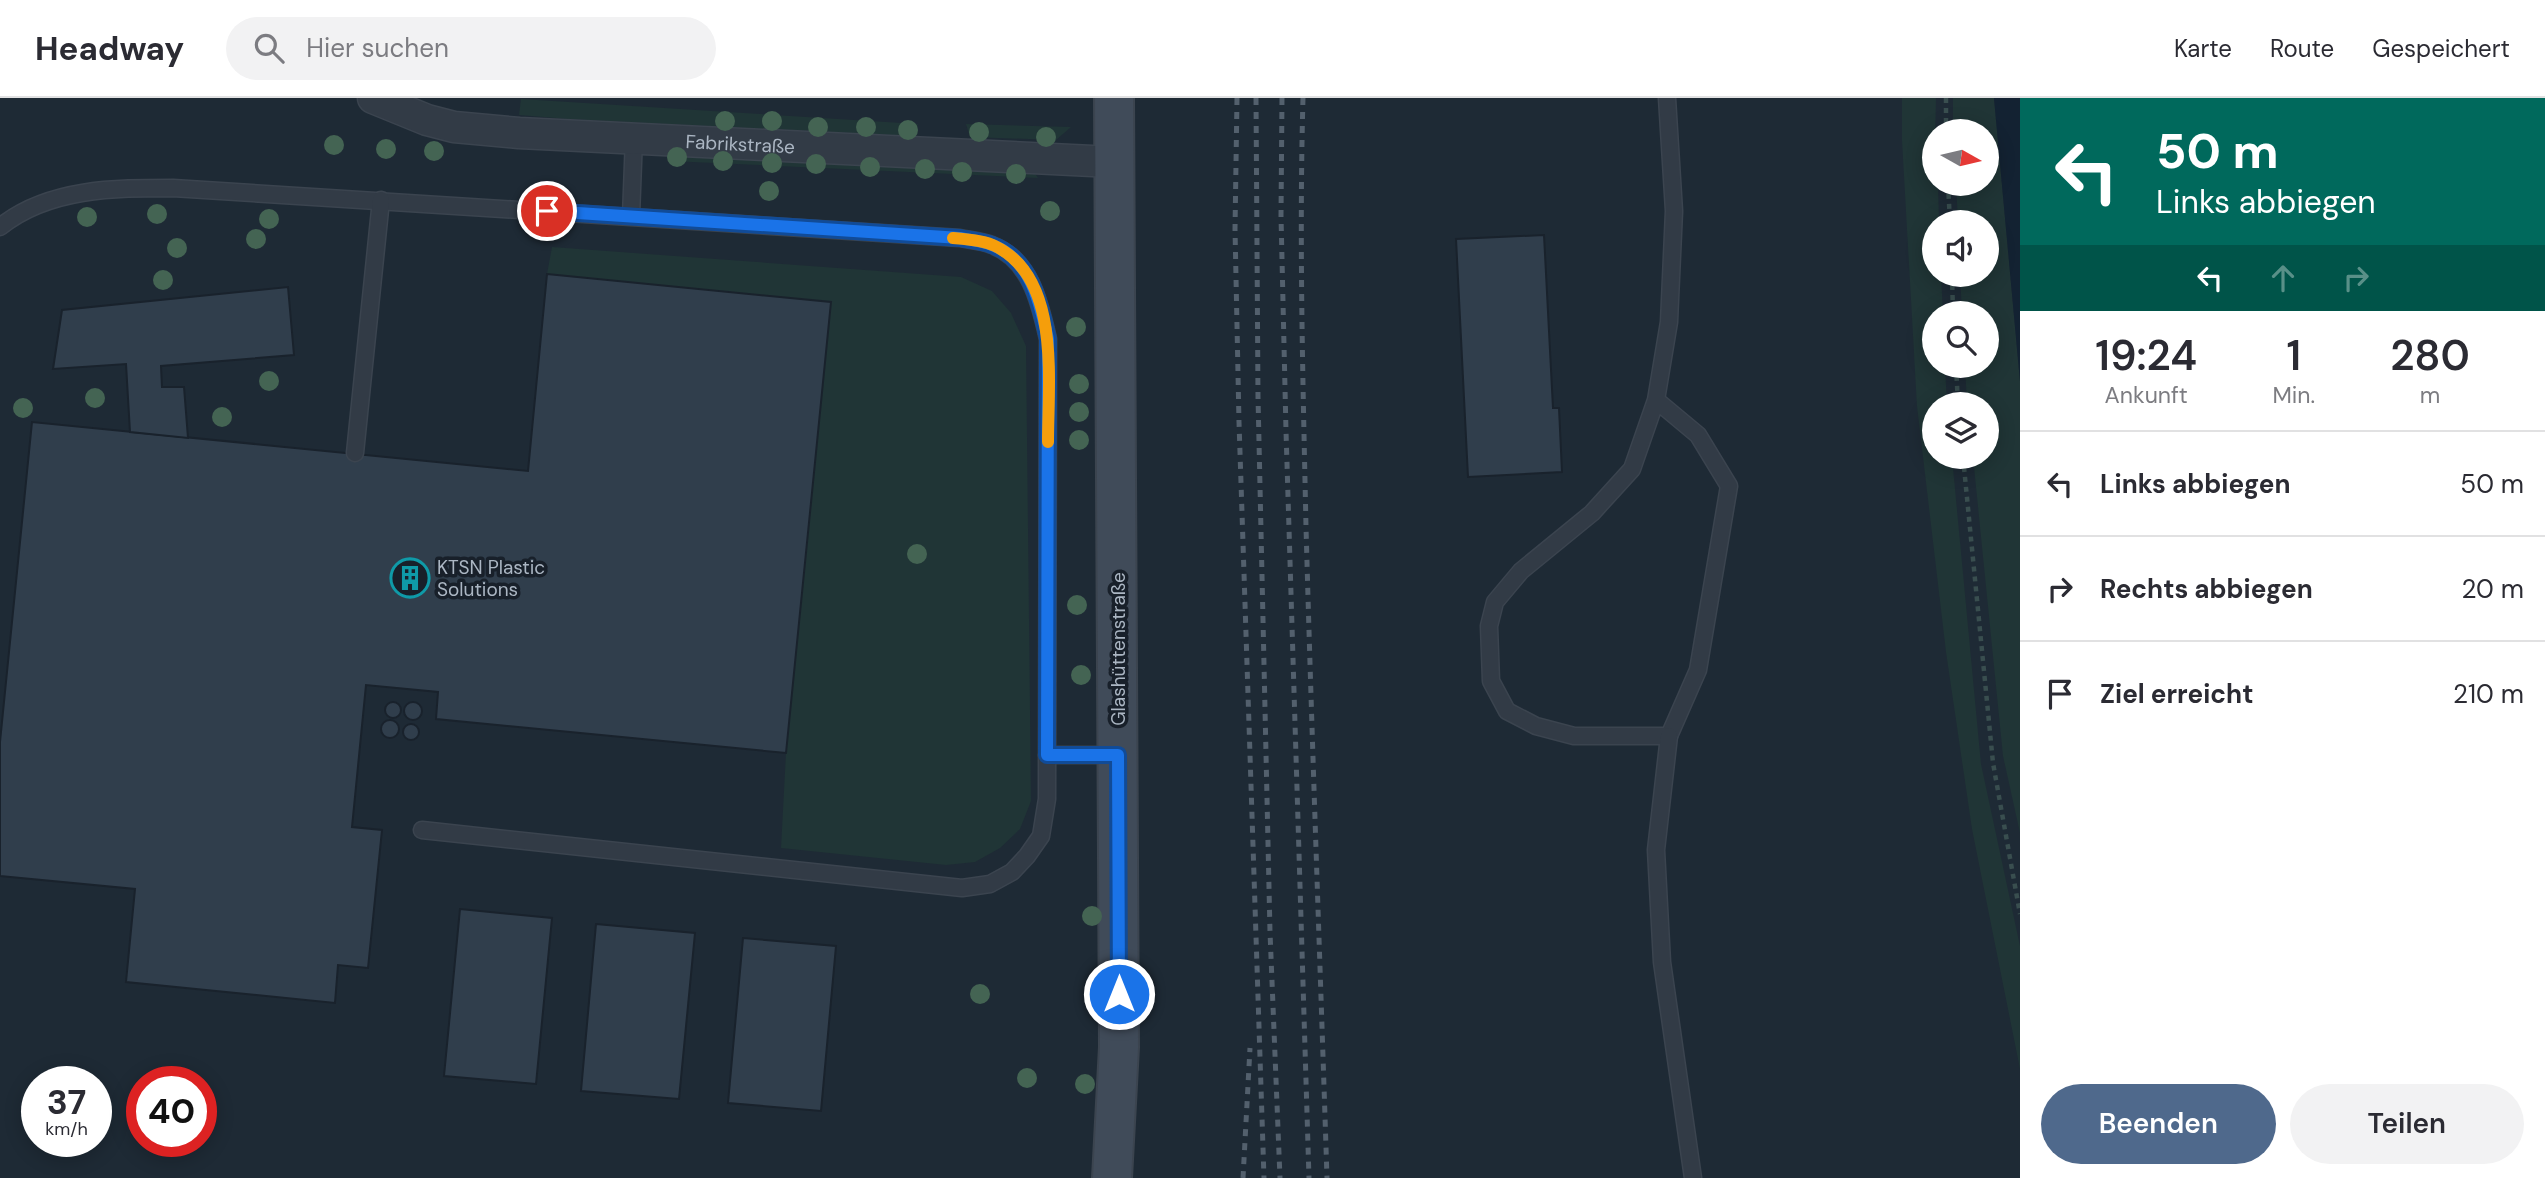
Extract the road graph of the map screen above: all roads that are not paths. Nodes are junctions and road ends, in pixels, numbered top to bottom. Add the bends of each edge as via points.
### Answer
1 (373, 98) edge
2 (1114, 98) edge
3 (1667, 98) edge
4 (634, 136) junction
5 (1113, 162) junction
6 (381, 200) junction
7 (631, 216) junction
8 (0, 227) edge
9 (1656, 400) junction
10 (355, 453) dead end
11 (1669, 736) junction
12 (1047, 755) junction
13 (1118, 755) junction
14 (422, 830) dead end
15 (1112, 1178) edge
16 (1693, 1178) edge

1 - 4 street, Fabrikstraße via 454,127
2 - 5 street, Glashüttenstraße
3 - 9 lane via 1674,211 1669,322
4 - 5 street, Fabrikstraße
4 - 7 lane
5 - 13 street, Glashüttenstraße
6 - 7 lane
6 - 8 lane via 126,188 44,202
6 - 10 lane
7 - 12 lane via 960,238 993,245 1015,260 1039,299 1048,339
9 - 11 lane via 1698,435 1729,486 1698,670
9 - 11 lane via 1632,469 1592,513 1521,571 1496,602 1489,626 1491,681 1507,711 1536,726 1574,736
11 - 16 lane via 1656,850 1662,962
12 - 13 lane
12 - 14 lane via 1041,836 1012,872 990,884 962,888
13 - 15 street, Glashüttenstraße via 1119,1047

